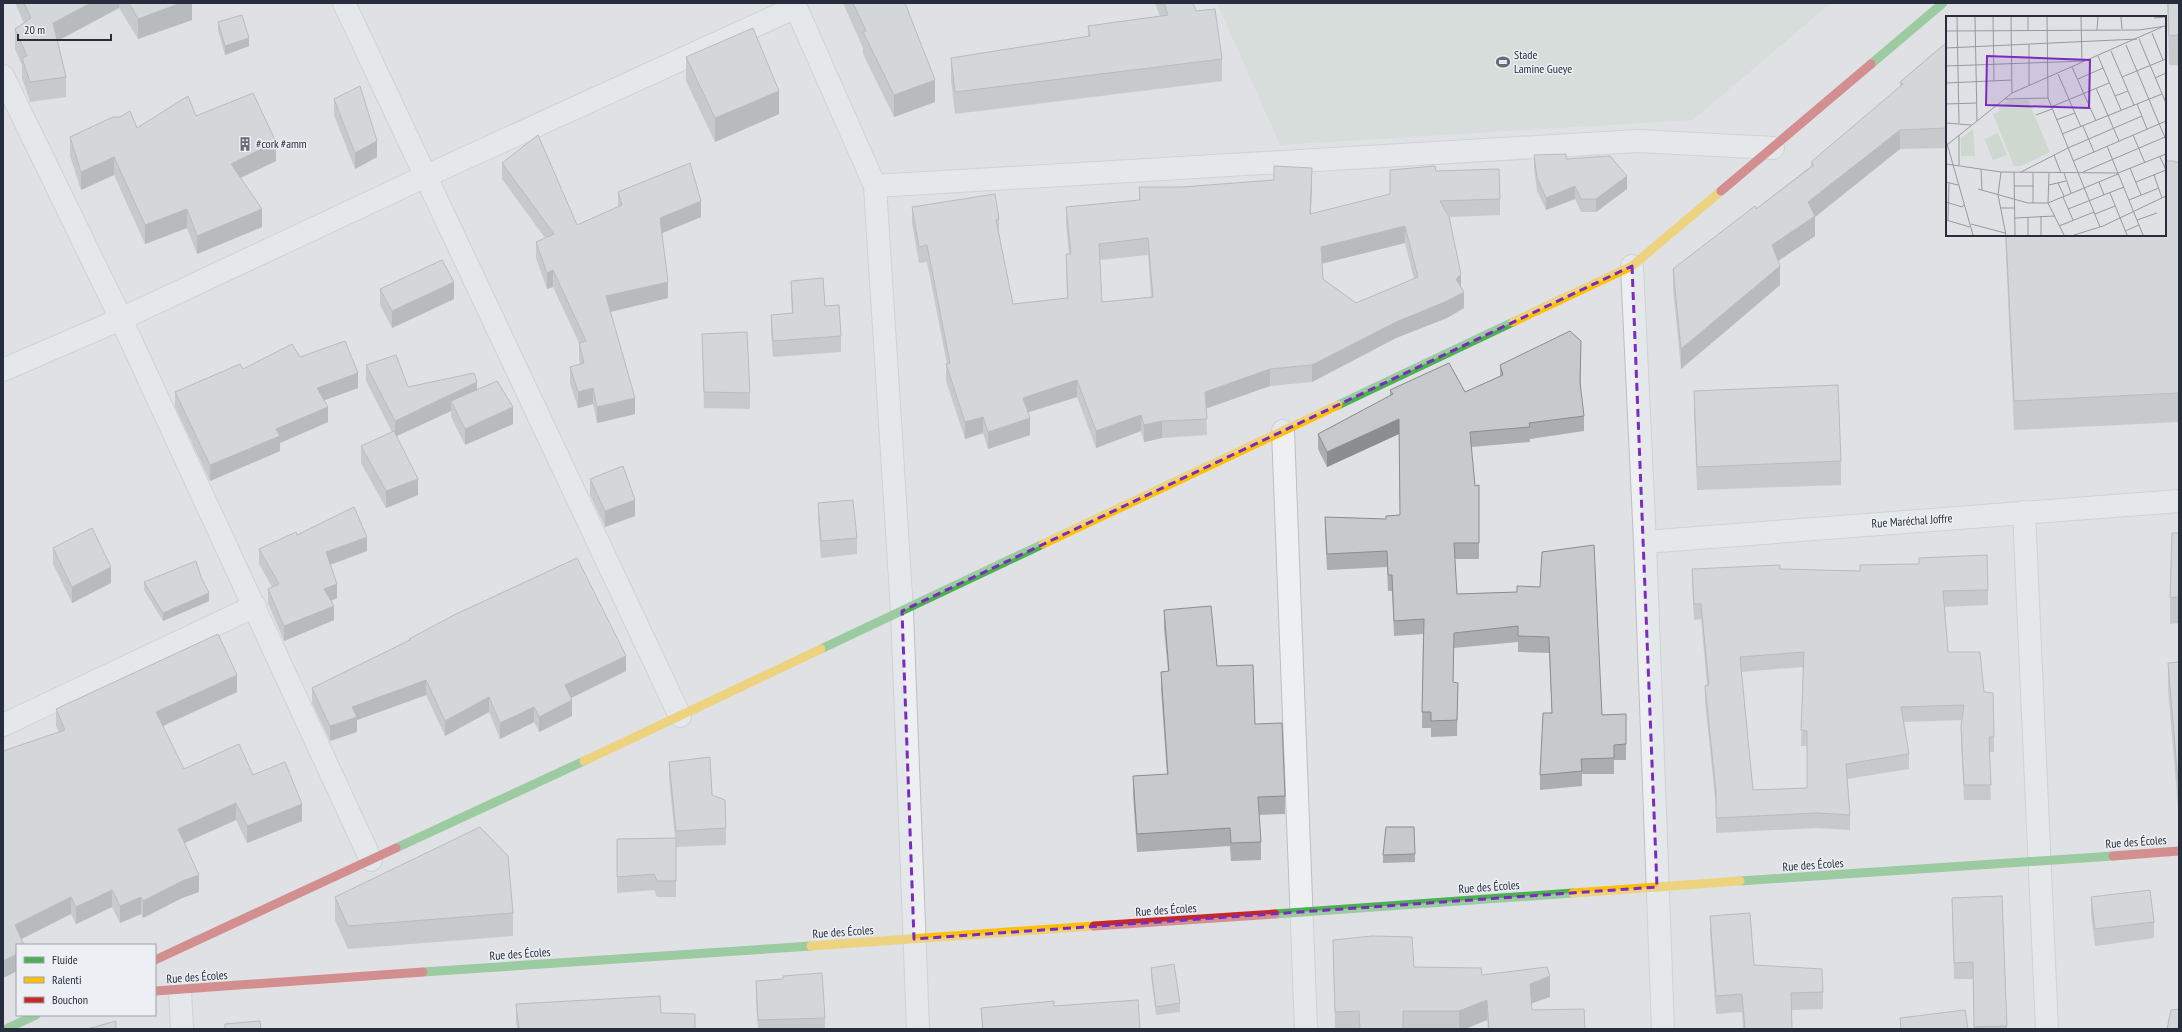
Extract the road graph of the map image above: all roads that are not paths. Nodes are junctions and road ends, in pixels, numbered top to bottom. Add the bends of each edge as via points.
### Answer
1 (344, 3) edge
2 (1943, 3) edge
3 (795, 5) edge
4 (3, 76) edge
5 (1773, 148) junction
6 (426, 176) junction
7 (876, 186) junction
8 (1632, 266) junction
9 (121, 318) junction
10 (3, 370) edge
11 (1283, 431) junction
12 (2179, 501) edge
13 (2024, 512) junction
14 (1645, 542) junction
15 (255, 606) junction
16 (902, 611) junction
17 (680, 716) junction
18 (3, 726) edge
19 (2179, 851) edge
20 (371, 860) junction
21 (2040, 861) junction
22 (1657, 888) junction
23 (1301, 912) junction
24 (914, 939) junction
25 (156, 960) edge
26 (180, 990) junction
27 (156, 991) edge
28 (34, 1016) edge
29 (6, 1029) edge
30 (182, 1029) edge
31 (918, 1029) edge
32 (1306, 1029) edge
33 (1663, 1029) edge
34 (2047, 1029) edge

1 - 6 street
2 - 5 street
3 - 6 street
3 - 7 street
4 - 9 street
5 - 7 street via 1638,140
5 - 8 street
6 - 9 street
6 - 17 street
7 - 16 street
8 - 11 street
8 - 14 street
9 - 10 street
9 - 15 street
11 - 16 street
11 - 23 street
12 - 13 street, Rue Maréchal Joffre
13 - 14 street, Rue Maréchal Joffre
13 - 21 street
14 - 22 street
15 - 18 street
15 - 20 street
16 - 17 street
16 - 24 street
17 - 20 street
19 - 21 street, Rue des Écoles
20 - 25 street
21 - 22 street, Rue des Écoles
21 - 34 street
22 - 23 street, Rue des Écoles
22 - 33 street
23 - 24 street, Rue des Écoles
23 - 32 street
24 - 26 street, Rue des Écoles
24 - 31 street
26 - 27 street, Rue des Écoles
26 - 30 street
28 - 29 street

